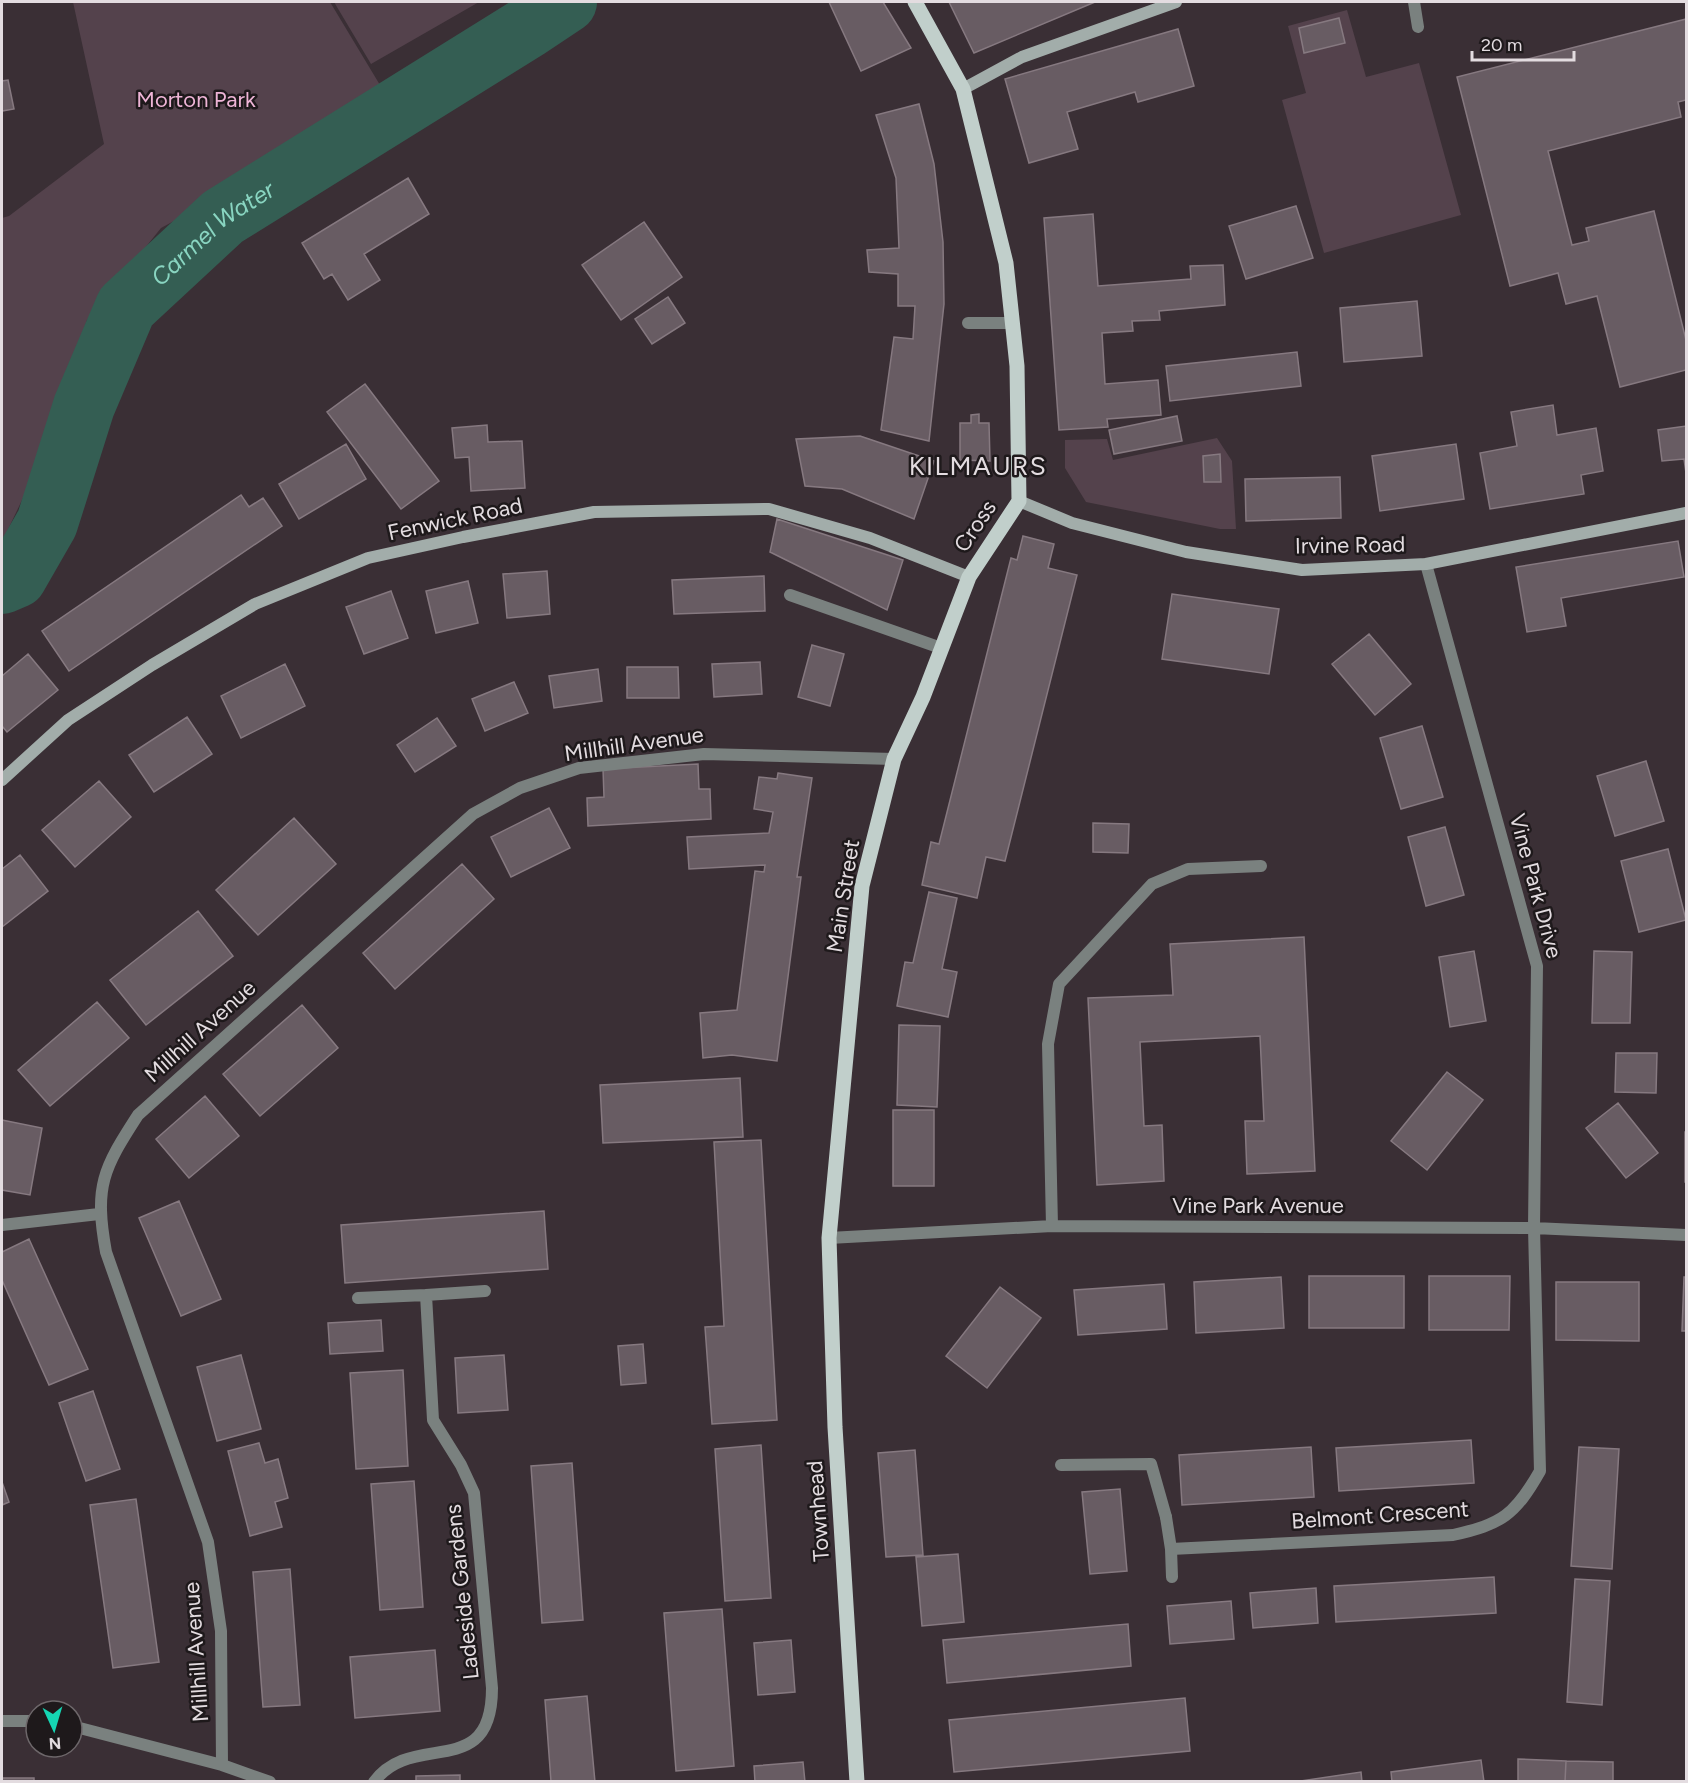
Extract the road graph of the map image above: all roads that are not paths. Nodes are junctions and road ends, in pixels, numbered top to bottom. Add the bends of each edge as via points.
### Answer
1 (915, 2) edge
2 (1176, 2) edge
3 (1414, 2) edge
4 (1418, 27) dead end
5 (963, 89) junction
6 (1012, 323) junction
7 (968, 324) dead end
8 (1019, 501) junction
9 (1686, 513) edge
10 (1426, 564) junction
11 (969, 577) junction
12 (790, 595) dead end
13 (941, 648) junction
14 (894, 759) junction
15 (2, 780) edge
16 (1261, 866) dead end
17 (99, 1214) junction
18 (2, 1225) edge
19 (1052, 1226) junction
20 (1534, 1228) junction
21 (1686, 1234) edge
22 (829, 1238) junction
23 (485, 1291) dead end
24 (426, 1295) junction
25 (358, 1298) dead end
26 (1061, 1465) dead end
27 (1171, 1549) junction
28 (1172, 1576) dead end
29 (2, 1721) edge
30 (24, 1721) edge
31 (84, 1729) edge
32 (222, 1765) junction
33 (270, 1782) edge
34 (374, 1782) edge
35 (857, 1782) edge

1 - 5 main road
2 - 5 main road via 1022,57
3 - 4 street
5 - 6 main road via 1006,263
6 - 7 street
6 - 8 main road via 1017,366
8 - 10 main road, Irvine Road via 1072,523 1186,552 1302,570
8 - 11 main road, Cross
9 - 10 main road, Irvine Road
10 - 20 street, Vine Park Drive via 1537,966
11 - 13 main road, Main Street
11 - 15 main road, Fenwick Road via 870,538 769,509 594,512 463,537 368,558 255,604 68,720
12 - 13 street
13 - 14 main road, Main Street
14 - 17 street, Millhill Avenue via 704,754 579,768 520,788 473,814 138,1115 112,1155 103,1181
14 - 22 main road, Main Street via 862,886
16 - 19 street via 1188,869 1152,884 1059,984 1048,1044
17 - 18 street
17 - 32 street, Millhill Avenue via 106,1252 208,1542 220,1631
19 - 20 street, Vine Park Avenue
19 - 22 street, Vine Park Avenue
20 - 21 street, Vine Park Avenue
20 - 27 street, Belmont Crescent via 1540,1471 1523,1501 1490,1526 1453,1535
22 - 35 main road, Townhead via 835,1427
23 - 24 street
24 - 25 street
24 - 34 street, Ladeside Gardens via 433,1420 474,1493 492,1711 484,1733 470,1749 454,1756 411,1759 391,1765
26 - 27 street via 1151,1464
27 - 28 street
29 - 30 street
31 - 32 street
32 - 33 street

